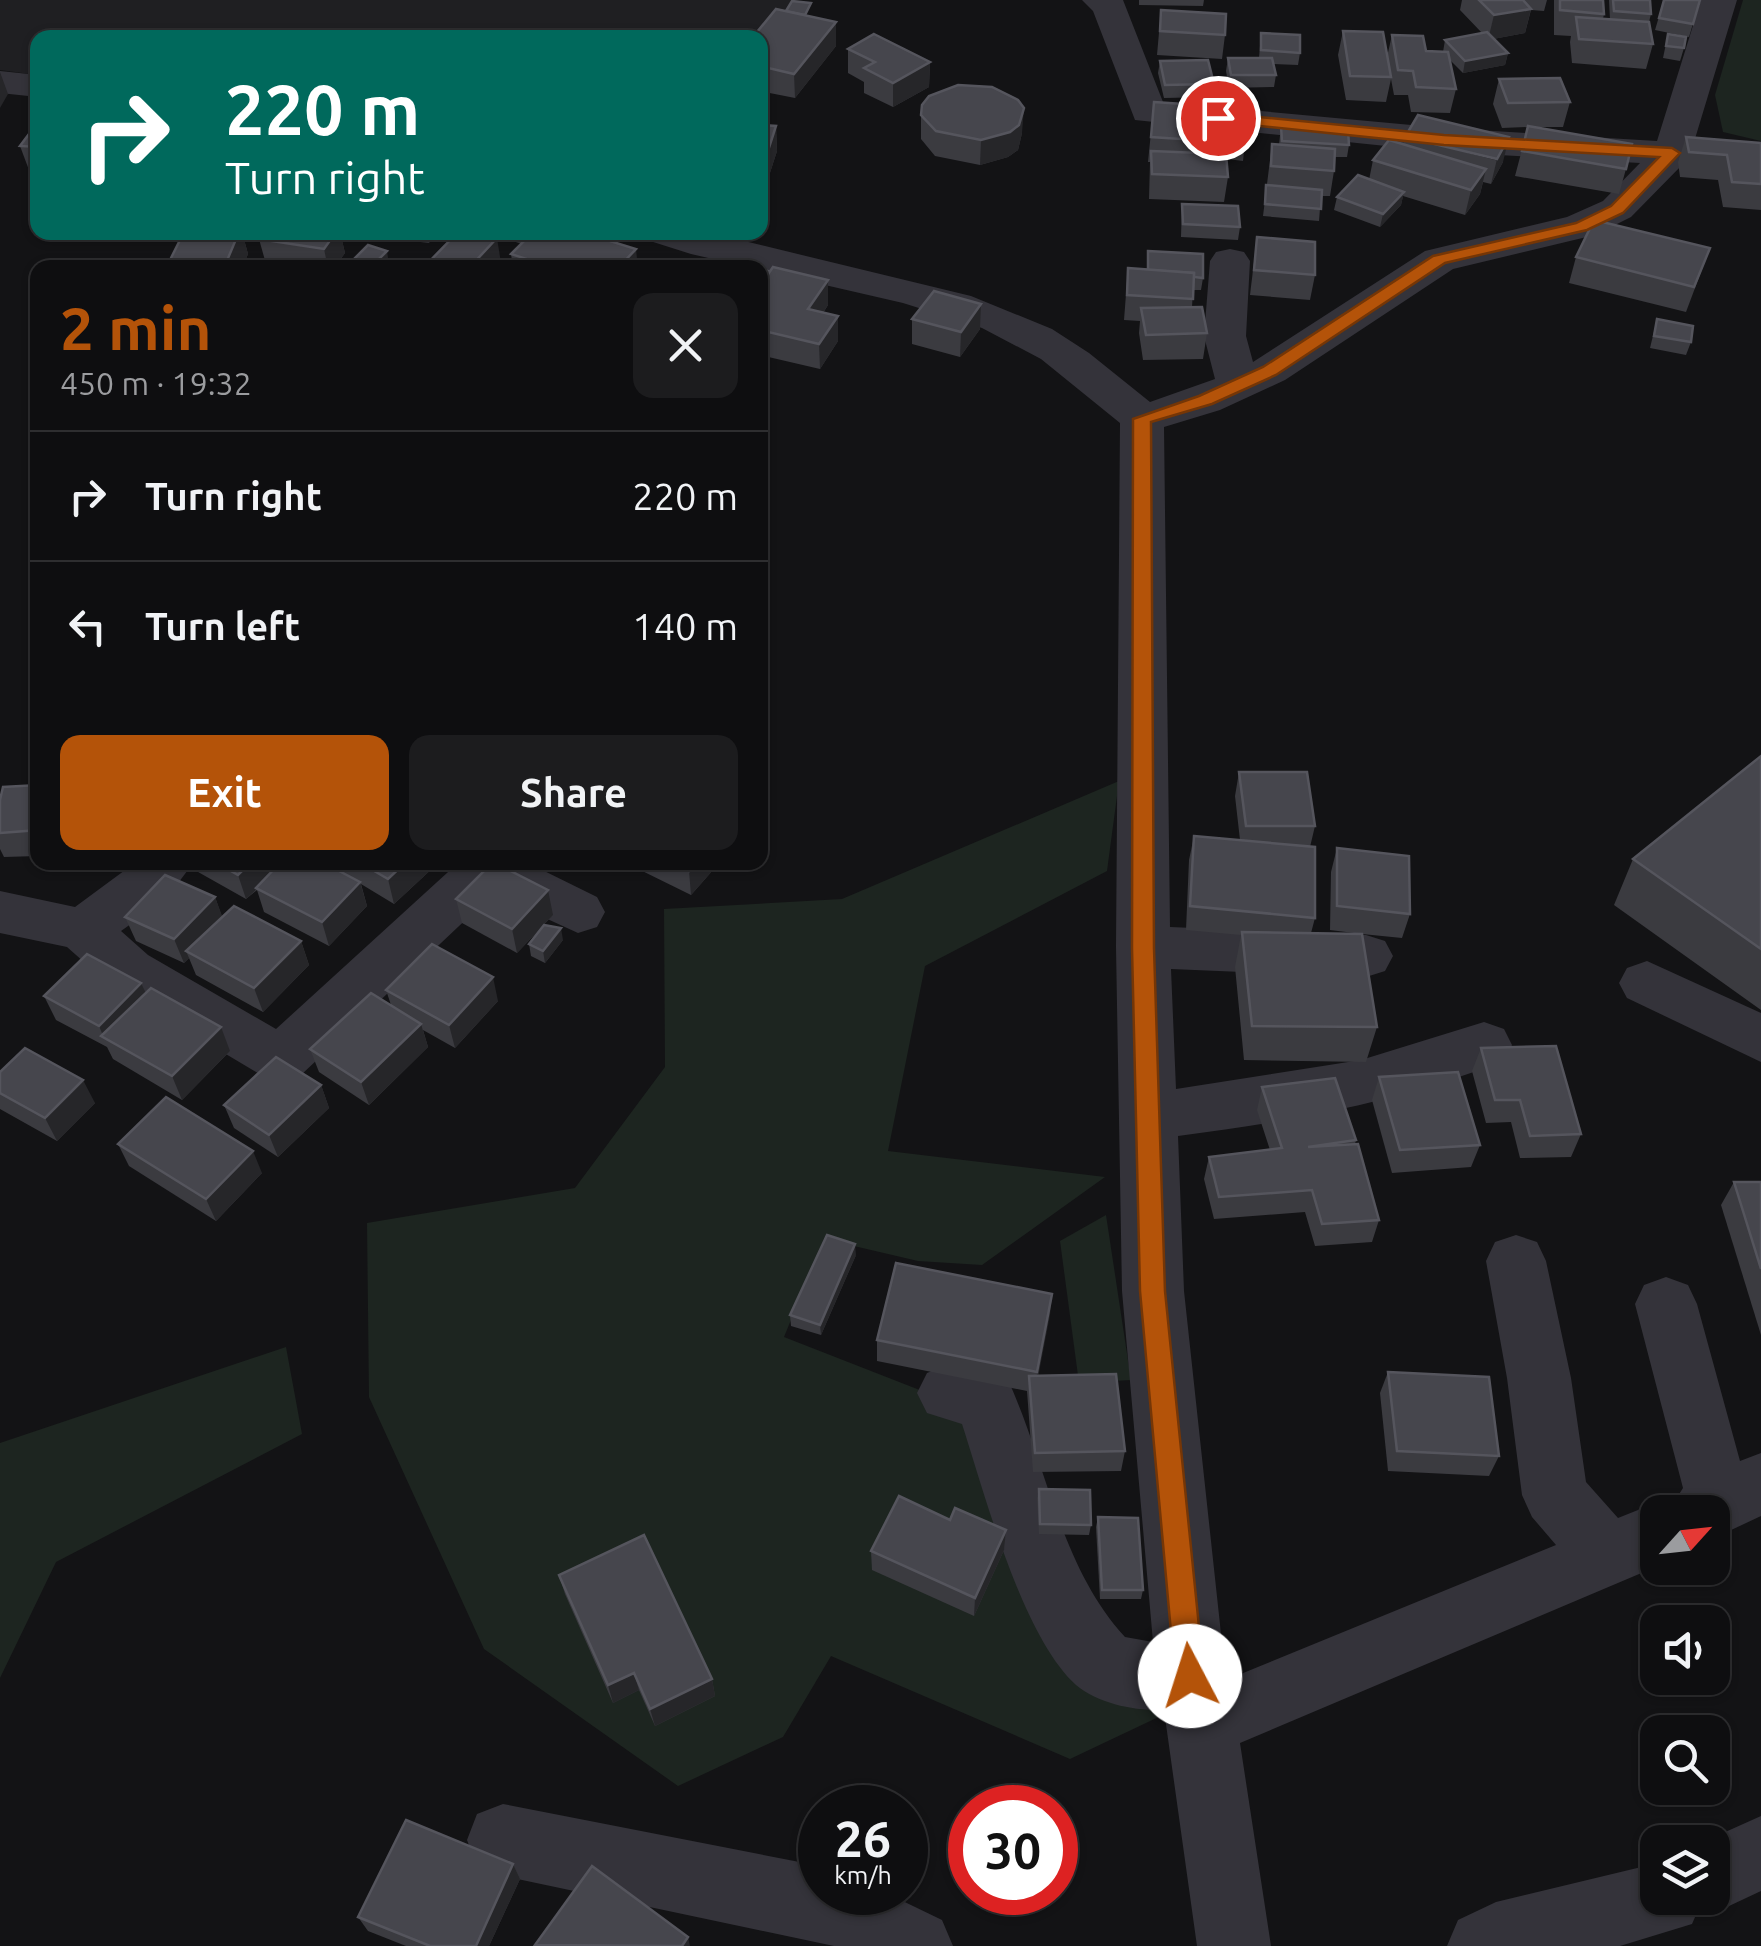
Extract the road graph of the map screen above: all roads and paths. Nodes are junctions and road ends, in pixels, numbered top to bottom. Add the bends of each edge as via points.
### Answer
1 (1100, 0) edge
2 (1719, 0) edge
3 (0, 82) edge
4 (30, 85) edge
5 (1672, 153) junction
6 (1761, 157) edge
7 (682, 240) edge
8 (726, 260) edge
9 (1230, 261) dead end
10 (768, 266) edge
11 (1238, 385) junction
12 (1142, 419) junction
13 (160, 870) edge
14 (477, 870) edge
15 (492, 870) edge
16 (0, 912) edge
17 (578, 912) dead end
18 (84, 930) junction
19 (1143, 948) junction
20 (1366, 956) edge
21 (1647, 982) dead end
22 (1761, 1039) edge
23 (1484, 1045) edge
24 (1147, 1116) junction
25 (1516, 1262) dead end
26 (1666, 1304) dead end
27 (949, 1392) dead end
28 (1726, 1495) edge
29 (1632, 1544) edge
30 (1196, 1700) junction
31 (503, 1840) dead end
32 (1761, 1852) edge
33 (1730, 1868) edge
34 (1640, 1904) edge
35 (916, 1946) edge
36 (1234, 1946) edge
37 (1484, 1946) edge

1 - 5 street via 1109,6 1148,112
2 - 5 street
3 - 4 street
5 - 6 street
5 - 11 street via 1617,209 1581,226 1439,260 1270,371
7 - 8 street
9 - 11 street via 1225,336
10 - 12 street via 884,283 999,320 1063,354
11 - 12 street
12 - 19 street
13 - 18 street
14 - 18 street via 281,1059 129,970
15 - 17 street
16 - 18 street
19 - 20 street
19 - 24 street
21 - 22 street
23 - 24 street via 1342,1086
24 - 30 street via 1153,1291
25 - 29 street via 1555,1495
26 - 28 street
27 - 30 street via 986,1400 1061,1608 1100,1660
29 - 30 street
30 - 36 street
31 - 35 street via 829,1905
32 - 33 street
34 - 37 street

